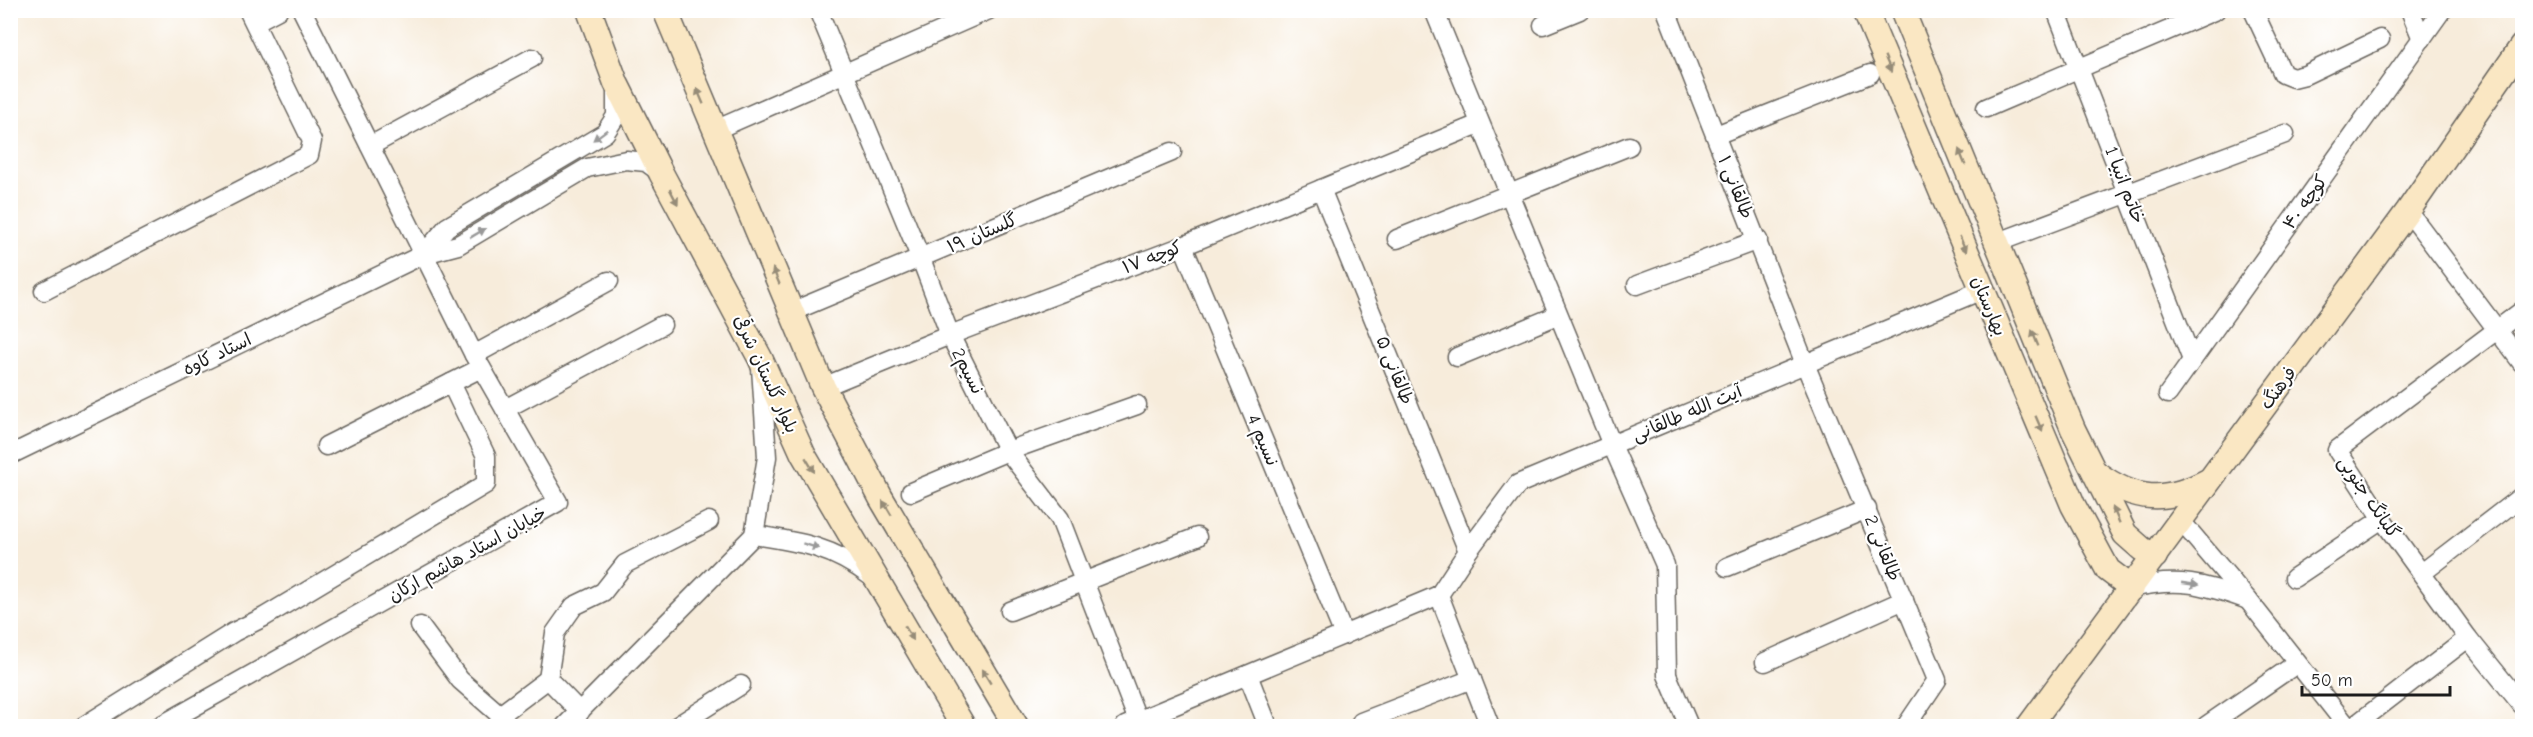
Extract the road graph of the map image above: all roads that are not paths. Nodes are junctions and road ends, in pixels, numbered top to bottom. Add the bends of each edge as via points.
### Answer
1 (278, 10) edge
2 (302, 10) edge
3 (590, 10) edge
4 (665, 10) edge
5 (818, 10) edge
6 (989, 10) edge
7 (1434, 10) edge
8 (1580, 10) edge
9 (1666, 10) edge
10 (1865, 10) edge
11 (1902, 10) edge
12 (2056, 10) edge
13 (2216, 10) edge
14 (2253, 10) edge
15 (2410, 10) edge
16 (2442, 10) edge
17 (251, 16) edge
18 (959, 16) edge
19 (1543, 26) dead end
20 (2380, 39) dead end
21 (2422, 39) junction
22 (2523, 46) edge
23 (532, 58) dead end
24 (2079, 68) junction
25 (843, 74) junction
26 (1870, 74) dead end
27 (616, 83) junction
28 (1986, 108) dead end
29 (1479, 124) junction
30 (715, 130) junction
31 (2285, 134) dead end
32 (1716, 135) junction
33 (370, 146) junction
34 (1629, 146) dead end
35 (1172, 152) dead end
36 (661, 173) junction
37 (1321, 189) junction
38 (2129, 193) junction
39 (1508, 194) junction
40 (2408, 211) junction
41 (1397, 239) dead end
42 (1758, 240) junction
43 (1996, 243) junction
44 (1182, 246) junction
45 (424, 254) junction
46 (921, 258) junction
47 (2011, 278) junction
48 (609, 281) dead end
49 (1637, 285) dead end
50 (1982, 290) junction
51 (44, 291) dead end
52 (2523, 311) edge
53 (791, 312) junction
54 (1557, 315) junction
55 (662, 325) dead end
56 (2498, 329) junction
57 (950, 335) junction
58 (1457, 357) dead end
59 (760, 358) junction
60 (2192, 360) junction
61 (478, 361) junction
62 (2523, 363) edge
63 (1805, 364) junction
64 (451, 383) junction
65 (823, 387) junction
66 (2168, 393) dead end
67 (1137, 405) dead end
68 (505, 409) junction
69 (1612, 445) junction
70 (326, 446) dead end
71 (1008, 451) junction
72 (10, 455) edge
73 (2094, 471) junction
74 (2210, 480) junction
75 (911, 492) dead end
76 (2523, 496) edge
77 (1867, 509) junction
78 (2382, 519) junction
79 (709, 521) dead end
80 (2181, 521) junction
81 (754, 536) junction
82 (1197, 537) dead end
83 (1468, 551) junction
84 (2155, 556) junction
85 (1727, 567) dead end
86 (2422, 573) junction
87 (2294, 578) dead end
88 (879, 582) junction
89 (1084, 583) junction
90 (2132, 588) junction
91 (1439, 595) junction
92 (1904, 600) junction
93 (2248, 600) junction
94 (1010, 611) dead end
95 (420, 626) dead end
96 (1344, 634) junction
97 (2468, 638) junction
98 (1765, 662) dead end
99 (2296, 664) junction
100 (1248, 675) junction
101 (548, 679) junction
102 (1472, 679) junction
103 (741, 685) dead end
104 (2521, 700) edge
105 (580, 712) junction
106 (1361, 722) dead end
107 (1132, 724) edge
108 (84, 726) edge
109 (160, 726) edge
110 (565, 726) edge
111 (678, 726) edge
112 (963, 726) edge
113 (1016, 726) edge
114 (1268, 726) edge
115 (1490, 726) edge
116 (1689, 726) edge
117 (1906, 726) edge
118 (2029, 726) edge
119 (2206, 726) edge
120 (2347, 726) edge
121 (2354, 726) edge

1 - 17 street
2 - 33 street, خیابان استاد هاشم ارکان
3 - 27 street, بلوار گلستان شرقی
30 -> 4 street
5 - 25 street, نسیم2
6 - 18 street
7 - 29 street
8 - 19 street
9 - 32 street, طالقانی ۱
10 -> 50 street, بهارستان
43 -> 11 street, بهارستان
12 - 24 street, خاتم انبیا 1
13 - 24 street
14 - 20 street via 2283,74 2293,78
15 - 21 street
16 - 21 street, کوچه ۴۰
17 - 51 street via 312,141 309,155
18 - 25 street
21 - 60 street, کوچه ۴۰
22 - 40 street, فرهنگ
23 - 33 street
24 - 28 street
24 - 38 street, خاتم انبیا 1
25 - 30 street
25 - 46 street, نسیم2
26 - 32 street
27 - 36 street, بلوار گلستان شرقی
27 -> 45 street, استاد کاوه via 616,116 605,133 447,227
29 - 37 street, کوچه ۱۷
29 - 39 street
53 -> 30 street
31 - 38 street
32 - 42 street, طالقانی ۱
33 - 45 street, خیابان استاد هاشم ارکان
34 - 39 street
35 - 46 street, گلستان ۱۹
45 -> 36 street, استاد کاوه via 458,245 587,168 626,160 646,162
36 -> 59 street, بلوار گلستان شرقی
37 - 44 street, کوچه ۱۷
37 - 83 street, طالقانی ۵
38 - 43 street
38 - 60 street, خاتم انبیا 1
39 - 41 street
39 - 54 street
40 - 56 street
40 - 74 street, فرهنگ
42 - 49 street
42 - 63 street, طالقانی ۱
43 - 47 street, بهارستان
44 - 57 street, کوچه ۱۷
44 - 96 street, نسیم 4
45 - 61 street, خیابان استاد هاشم ارکان
45 - 72 street, استاد کاوه
46 - 53 street, گلستان ۱۹
46 - 57 street, نسیم2
47 - 50 street
73 -> 47 street, بهارستان
48 - 61 street
50 - 63 street, آیت الله طالقانی
50 -> 90 street, بهارستان via 2073,505 2108,570
52 - 56 street
53 - 65 street
54 - 58 street
54 - 69 street
55 - 68 street
56 - 62 street
56 - 78 street, گلبانگ جنوبی via 2337,450
57 - 65 street, کوچه ۱۷
57 - 71 street, نسیم2
59 - 81 street via 767,457
59 -> 88 street, بلوار گلستان شرقی via 803,454
60 - 66 street, کوچه ۴۰
61 - 64 street
61 - 68 street, خیابان استاد هاشم ارکان
63 - 69 street, آیت الله طالقانی
63 - 77 street, طالقانی 2
64 - 70 street
64 - 108 street via 486,456 486,484 234,632
113 -> 65 street via 881,498
67 - 71 street
68 - 109 street, خیابان استاد هاشم ارکان via 558,502
69 - 83 street, آیت الله طالقانی via 1518,484
69 - 116 street via 1665,565 1666,675
71 - 75 street
71 - 89 street, نسیم2 via 1060,519
73 - 74 street via 2130,493 2160,498 2185,493
84 -> 73 street, بهارستان via 2125,534
74 - 80 street, فرهنگ
76 - 86 street
77 - 85 street
77 - 92 street, طالقانی 2
78 - 86 street, گلبانگ جنوبی
78 - 87 street
79 - 101 street via 625,564 603,592 574,606 555,633
80 - 84 street, فرهنگ
80 - 93 street
81 -> 88 street via 809,544 852,562
81 - 105 street
82 - 89 street
83 - 91 street, آیت الله طالقانی
84 - 90 street, فرهنگ
86 - 97 street, گلبانگ جنوبی
88 -> 112 street, بلوار گلستان شرقی
89 - 94 street
89 - 107 street, نسیم2
90 -> 93 street via 2175,581 2212,587
90 - 118 street, فرهنگ
91 - 96 street
91 - 102 street
92 - 98 street
92 - 117 street, طالقانی 2 via 1937,680
93 - 99 street
95 - 101 street via 460,680 500,715
96 - 100 street
97 - 104 street, گلبانگ جنوبی
97 - 121 street
99 - 119 street
99 - 120 street
100 - 107 street
100 - 114 street
101 - 105 street
102 - 106 street
102 - 115 street
103 - 111 street
105 - 110 street

